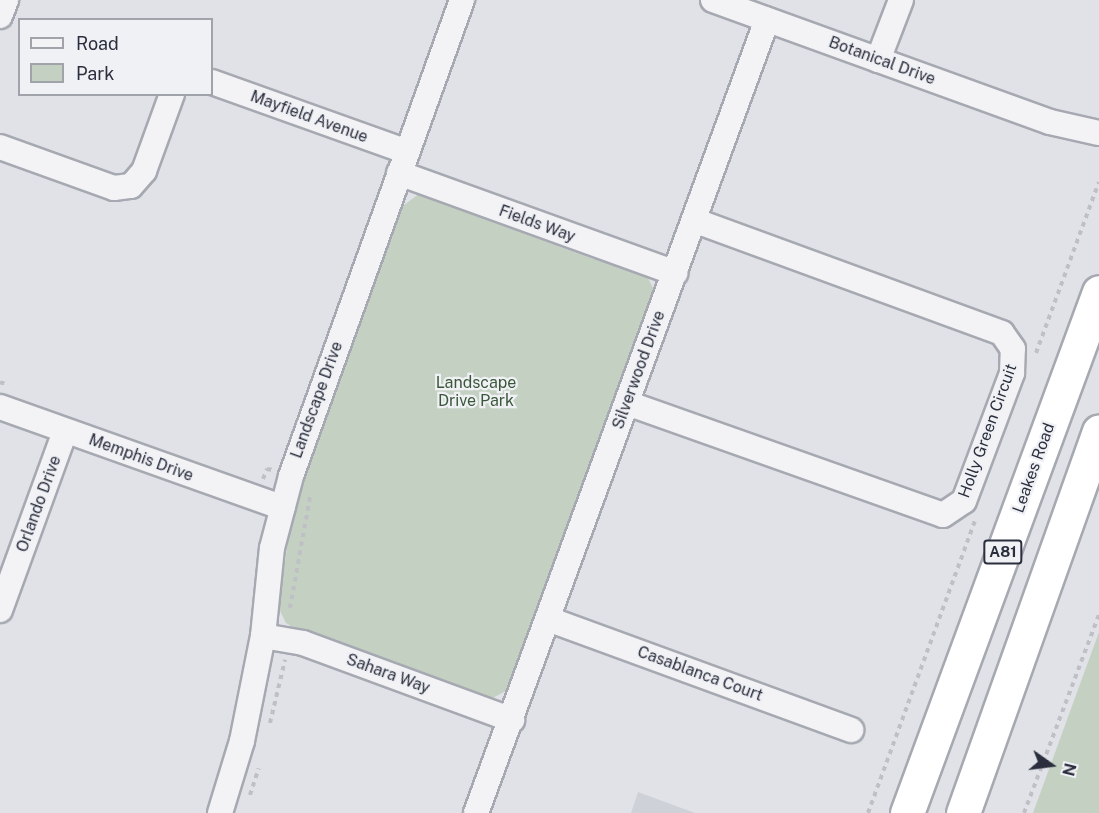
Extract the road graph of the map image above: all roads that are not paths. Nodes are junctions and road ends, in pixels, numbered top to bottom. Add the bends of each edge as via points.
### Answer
1 (6, 0) edge
2 (462, 0) edge
3 (713, 0) edge
4 (901, 0) edge
5 (0, 16) edge
6 (767, 20) junction
7 (879, 60) junction
8 (213, 82) edge
9 (171, 96) edge
10 (1050, 122) junction
11 (1099, 133) edge
12 (0, 147) edge
13 (1099, 150) edge
14 (403, 163) junction
15 (694, 220) junction
16 (675, 273) junction
17 (1099, 292) edge
18 (627, 403) junction
19 (0, 407) edge
20 (65, 431) junction
21 (1099, 431) edge
22 (283, 508) junction
23 (0, 610) edge
24 (548, 620) junction
25 (262, 636) junction
26 (512, 720) junction
27 (851, 730) dead end
28 (220, 813) edge
29 (476, 813) edge
30 (907, 813) edge
31 (963, 813) edge

1 - 5 street
2 - 14 street, Landscape Drive
3 - 6 street, Botanical Drive
4 - 7 street
6 - 7 street, Botanical Drive
6 - 15 street, Silverwood Drive
7 - 10 street, Botanical Drive
8 - 14 street, Mayfield Avenue
9 - 12 street via 144,171 131,186 114,188
10 - 11 street, Botanical Drive
10 - 13 street, Botanical Drive
14 - 16 street, Fields Way
14 - 22 street, Landscape Drive via 300,445
15 - 16 street, Silverwood Drive
15 - 18 street, Holly Green Circuit via 1002,333 1011,343 1014,364 1000,405 964,501 951,512 936,515
16 - 18 street, Silverwood Drive
17 - 30 highway, Leakes Road / A81
18 - 24 street, Silverwood Drive
19 - 20 street, Memphis Drive
20 - 22 street, Memphis Drive
20 - 23 street, Orlando Drive
21 - 31 highway
22 - 25 street, Landscape Drive via 272,548
24 - 26 street, Silverwood Drive
24 - 27 street, Casablanca Court
25 - 26 street, Sahara Way via 288,639
25 - 28 street, Landscape Drive via 242,741
26 - 29 street, Silverwood Drive

